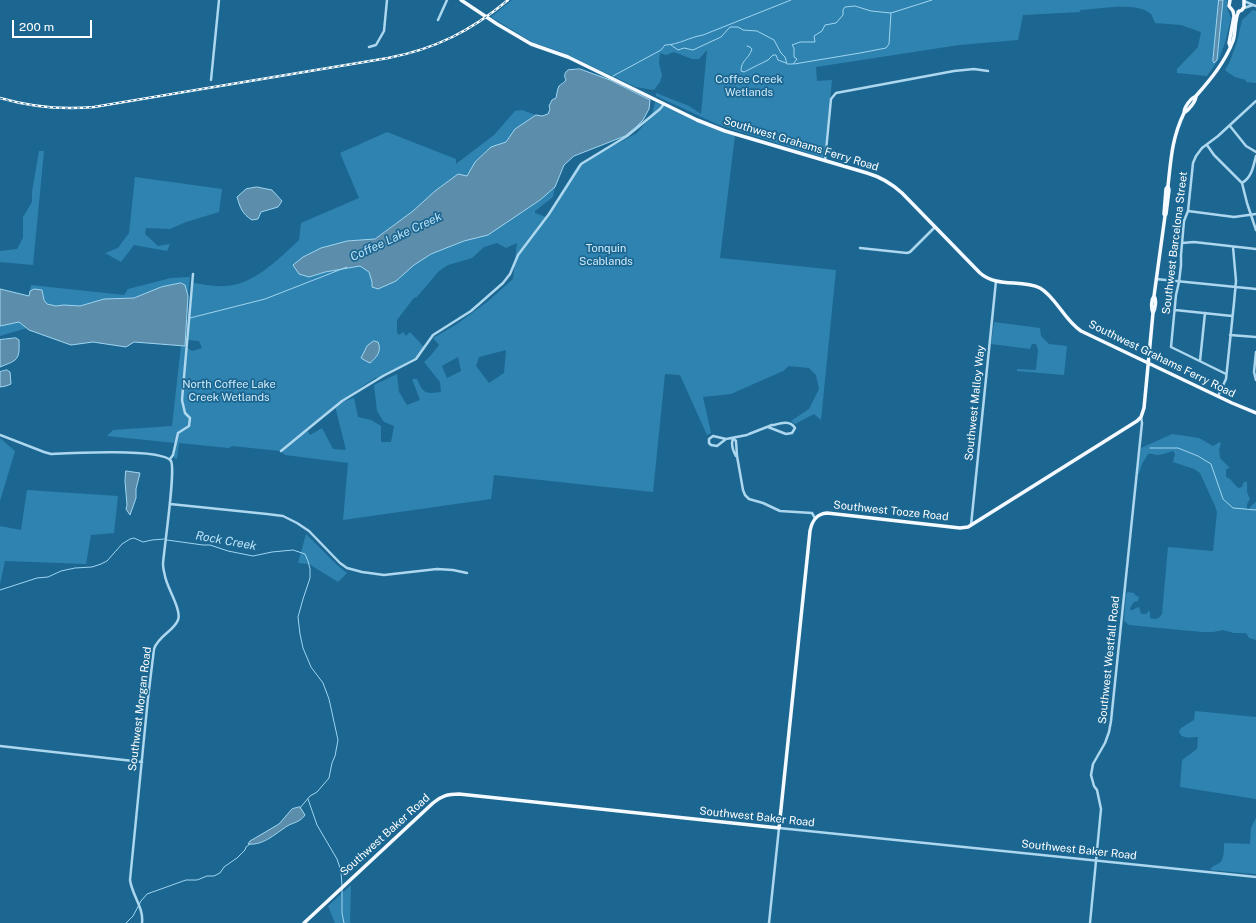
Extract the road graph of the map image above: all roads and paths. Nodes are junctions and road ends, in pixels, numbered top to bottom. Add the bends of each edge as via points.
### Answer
1 (219, 0) edge
2 (387, 0) edge
3 (447, 0) edge
4 (461, 0) edge
5 (1230, 0) edge
6 (1244, 0) edge
7 (1255, 6) edge
8 (1243, 8) junction
9 (1233, 11) junction
10 (1239, 11) junction
11 (438, 20) dead end
12 (1230, 46) junction
13 (369, 47) dead end
14 (988, 71) dead end
15 (210, 80) dead end
16 (1256, 101) edge
17 (664, 104) junction
18 (1230, 126) junction
19 (1207, 145) junction
20 (1256, 152) edge
21 (1256, 156) edge
22 (825, 161) junction
23 (1242, 183) junction
24 (1188, 210) junction
25 (1256, 214) edge
26 (1251, 215) junction
27 (935, 227) junction
28 (1256, 230) edge
29 (1182, 242) junction
30 (1233, 247) junction
31 (860, 248) dead end
32 (1256, 249) edge
33 (193, 274) dead end
34 (1156, 279) junction
35 (996, 281) junction
36 (1179, 282) junction
37 (1236, 287) junction
38 (1256, 289) edge
39 (1175, 310) junction
40 (1205, 313) junction
41 (1232, 316) junction
42 (1230, 335) junction
43 (1256, 337) edge
44 (1256, 352) edge
45 (1200, 361) junction
46 (1148, 363) junction
47 (1226, 374) junction
48 (1256, 380) edge
49 (1218, 396) junction
50 (1256, 413) edge
51 (1141, 417) junction
52 (768, 426) junction
53 (0, 435) edge
54 (733, 438) junction
55 (726, 440) junction
56 (281, 451) dead end
57 (170, 459) junction
58 (170, 504) junction
59 (815, 518) junction
60 (971, 526) junction
61 (466, 573) dead end
62 (0, 746) edge
63 (142, 762) junction
64 (779, 828) junction
65 (1097, 861) junction
66 (1256, 877) edge
67 (142, 923) edge
68 (304, 923) edge
69 (769, 923) edge
70 (1090, 923) edge

1 - 15 street
2 - 13 street via 384,31 376,44
3 - 11 street
4 - 17 main road, Southwest Grahams Ferry Road via 528,43 568,57
5 - 9 main road via 1229,6
6 - 7 street
6 - 8 main road
7 - 8 street
8 - 10 main road
9 - 10 main road
9 - 12 main road
10 - 12 main road
12 - 34 main road via 1217,71 1196,96 1193,96 1184,110 1178,127 1166,189
14 - 22 street via 954,71 836,93 831,99
16 - 18 street, Southwest Barcelona Street
17 - 22 main road, Southwest Grahams Ferry Road via 711,126
17 - 56 street via 627,136 581,164 518,255 504,283 471,311 435,333 417,358 340,403
18 - 19 street, Southwest Barcelona Street
18 - 20 street via 1243,142
19 - 23 street
19 - 24 street, Southwest Barcelona Street via 1199,152 1193,163
21 - 23 street via 1248,179
22 - 27 main road, Southwest Grahams Ferry Road via 888,182
23 - 26 street
24 - 26 street via 1234,217
24 - 29 street, Southwest Barcelona Street
25 - 26 street
26 - 28 street
27 - 31 street via 908,253
27 - 35 main road, Southwest Grahams Ferry Road via 980,273
29 - 30 street
29 - 36 street, Southwest Barcelona Street
30 - 32 street
30 - 37 street
33 - 57 street, Southwest Morgan Road via 182,400 185,413 190,418 189,426 178,433
34 - 36 street
34 - 46 main road
35 - 46 main road, Southwest Grahams Ferry Road via 1040,289 1078,328
35 - 60 street, Southwest Malloy Way
36 - 37 street
36 - 39 street, Southwest Barcelona Street
37 - 38 street
37 - 41 street
39 - 40 street
39 - 45 street, Southwest Barcelona Street via 1172,348
40 - 41 street
40 - 45 street
41 - 42 street
42 - 43 street
42 - 47 street
44 - 48 street
45 - 47 street
46 - 49 main road, Southwest Grahams Ferry Road
46 - 51 main road
47 - 49 street
49 - 50 main road, Southwest Grahams Ferry Road
51 - 60 main road, Southwest Tooze Road
51 - 65 street, Southwest Westfall Road via 1111,721 1105,743 1093,764 1091,775 1101,809
52 - 52 street via 787,423 795,428 788,434
52 - 54 street
53 - 57 street via 51,454 130,453
54 - 55 street
54 - 59 street via 736,442 745,495 780,511 812,513
55 - 55 street via 713,436 709,443 717,446
57 - 58 street, Southwest Morgan Road via 173,467
58 - 61 street via 283,516 309,531 346,568 362,572 384,576 437,569
58 - 63 street, Southwest Morgan Road via 163,564 164,576 179,616 154,649
59 - 60 main road, Southwest Tooze Road via 820,514 827,514 960,528
59 - 64 main road via 810,532
62 - 63 street
63 - 67 street, Southwest Morgan Road via 130,880 142,914
64 - 65 street, Southwest Baker Road
64 - 68 main road, Southwest Baker Road via 449,795 433,803
64 - 69 street
65 - 66 street, Southwest Baker Road
65 - 70 street, Southwest Westfall Road

